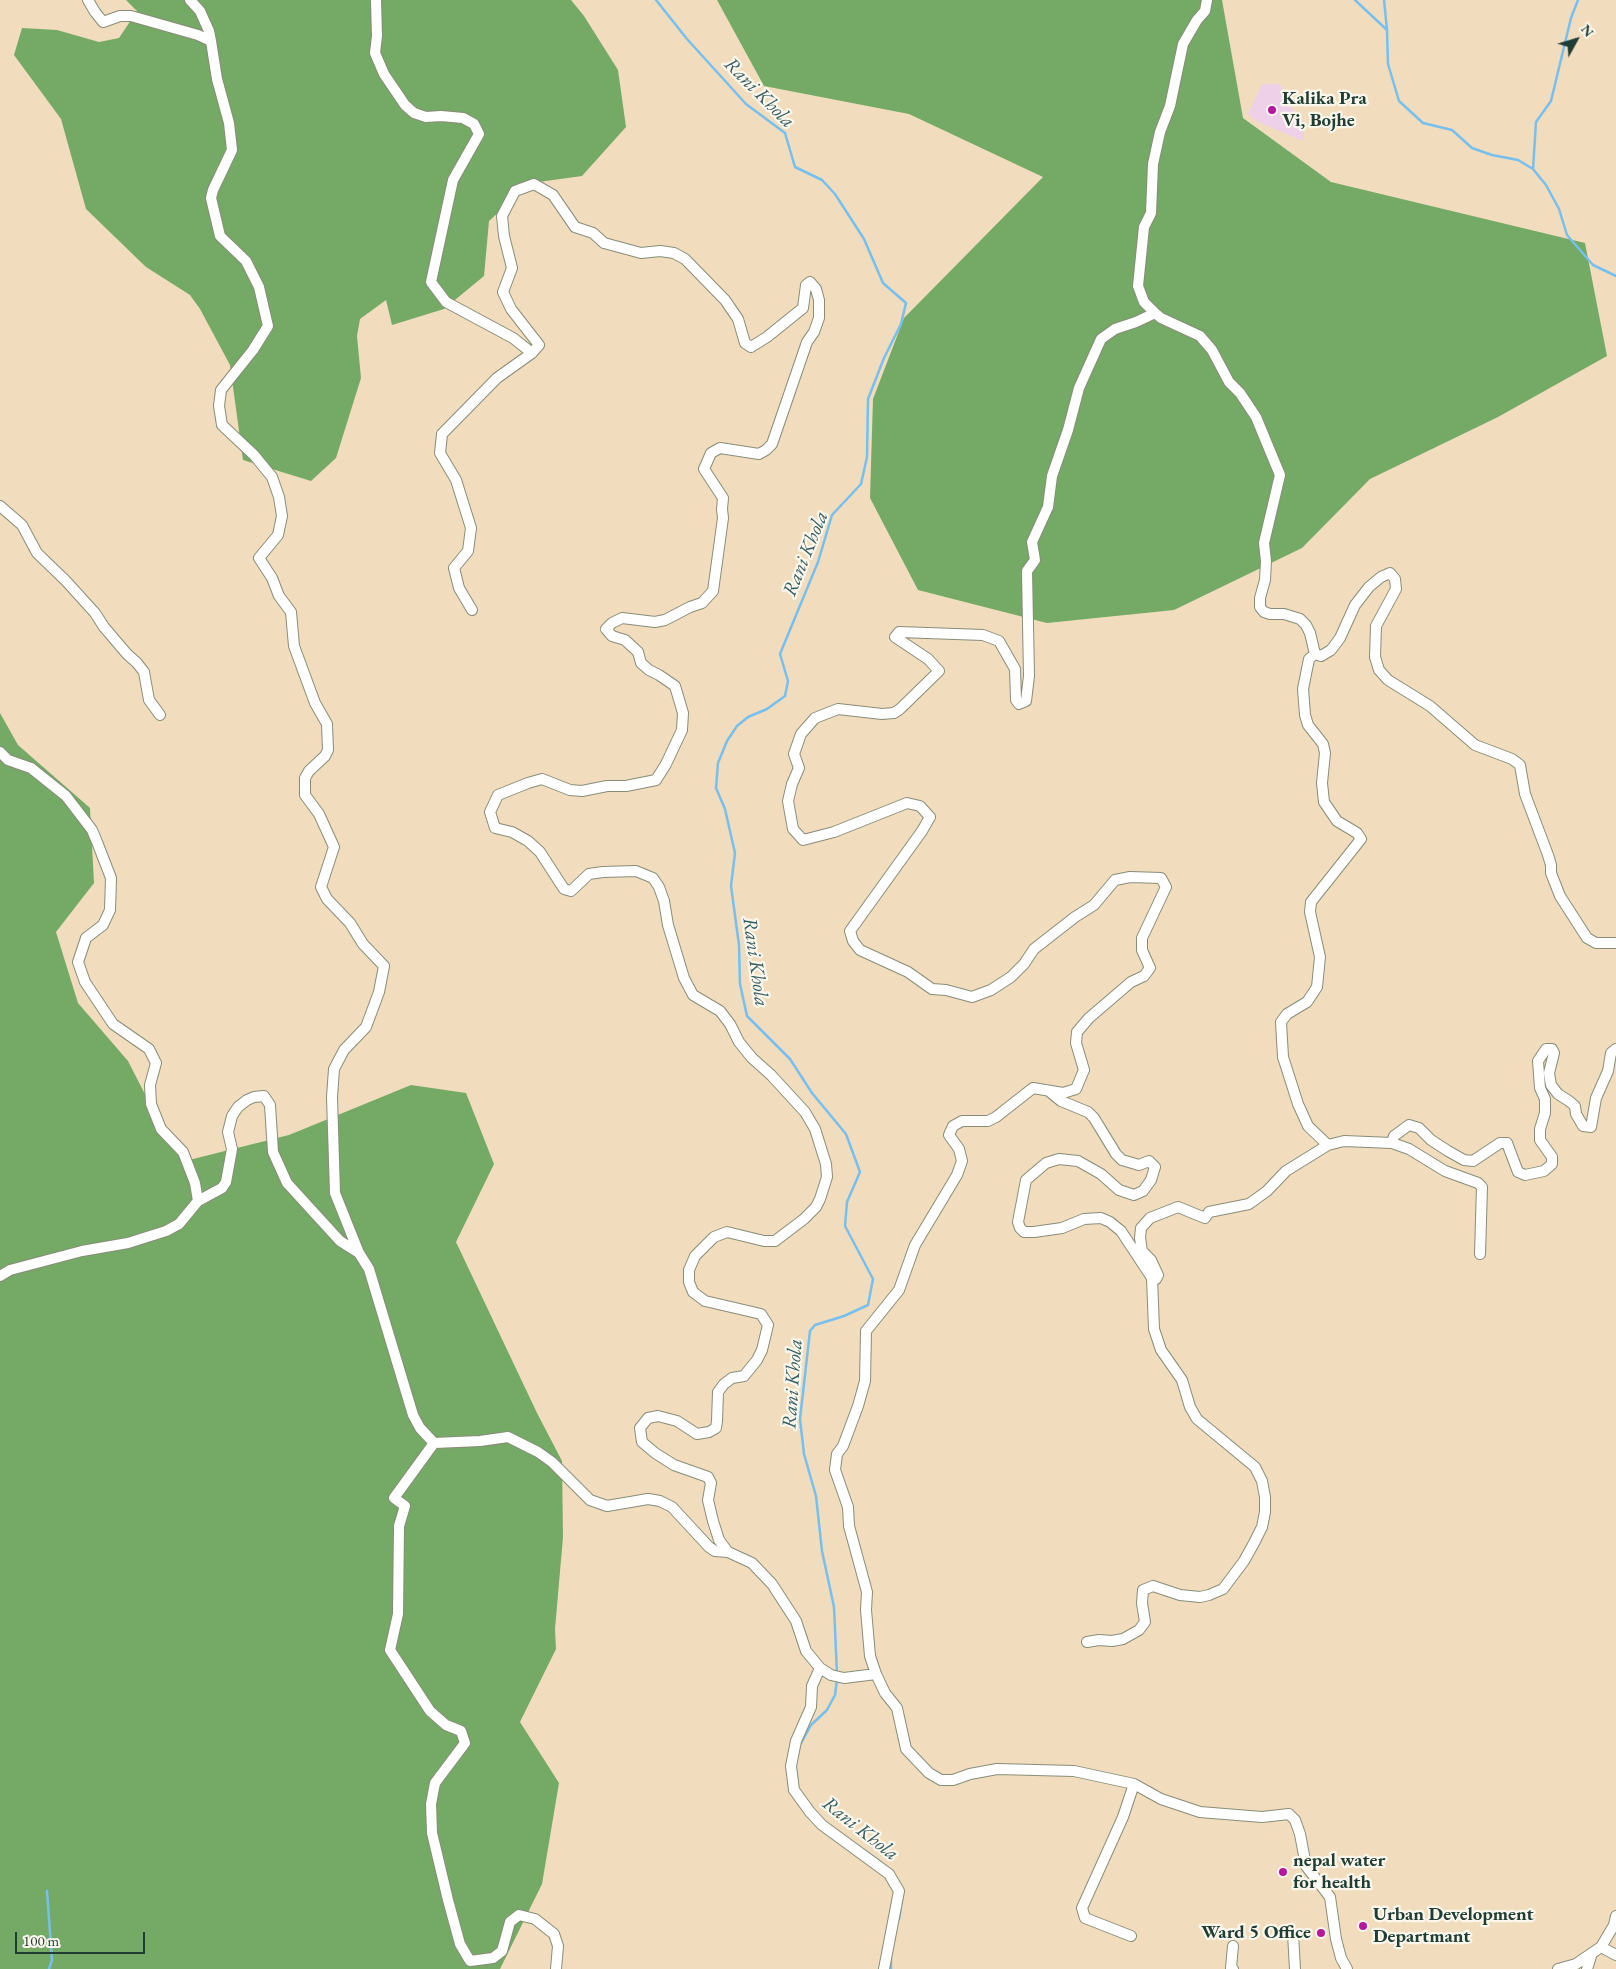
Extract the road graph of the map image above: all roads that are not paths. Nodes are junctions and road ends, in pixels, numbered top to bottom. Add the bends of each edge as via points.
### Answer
1 (88, 0) edge
2 (190, 0) edge
3 (376, 0) edge
4 (1207, 0) edge
5 (210, 41) junction
6 (1155, 313) junction
7 (532, 353) junction
8 (0, 506) edge
9 (472, 610) dead end
10 (1315, 654) junction
11 (160, 715) dead end
12 (0, 752) edge
13 (1616, 943) edge
14 (1616, 1049) edge
15 (1050, 1092) junction
16 (1392, 1143) junction
17 (1328, 1145) junction
18 (198, 1201) junction
19 (359, 1253) junction
20 (1480, 1254) dead end
21 (0, 1276) edge
22 (1152, 1278) junction
23 (434, 1443) junction
24 (728, 1552) junction
25 (1087, 1642) dead end
26 (820, 1668) junction
27 (876, 1674) junction
28 (1134, 1784) junction
29 (1616, 1916) edge
30 (1293, 1934) dead end
31 (1131, 1936) dead end
32 (1233, 1946) dead end
33 (1609, 1951) edge
34 (1592, 1953) junction
35 (556, 1969) edge
36 (884, 1969) edge
37 (1233, 1969) edge
38 (1295, 1969) edge
39 (1348, 1969) edge
40 (1558, 1969) edge
41 (1586, 1969) edge

1 - 5 street via 103,22 131,16
2 - 5 street via 200,11
3 - 7 street via 375,53 404,105 426,117 463,118 474,124 479,134 453,180 431,282 446,302 513,338
4 - 6 street via 1205,11 1183,44 1153,164 1151,213 1144,227 1138,286 1144,302
5 - 19 street via 232,150 211,198 220,236 246,262 259,287 268,326 221,390 218,406 222,425 272,477 279,497 282,516 278,535 259,558 291,612 294,646 327,724 328,750 305,778 305,795 319,814 334,847 321,887 327,899 384,966 366,1027 344,1050 334,1069 335,1193
6 - 10 street via 1200,336 1256,417 1280,475 1264,543 1266,560 1260,607 1270,614 1300,619 1310,633
6 - 15 street via 1115,328 1100,339 1079,388 1052,476 1048,507 1032,542 1036,560 1027,571 1029,676 1026,701 1019,704 1016,700 1015,669 999,641 983,635 899,632 895,637 928,659 939,671 894,713 838,709 815,718 801,734 794,754 800,768 788,801 793,829 803,840 834,832 907,803 920,806 930,817 850,930 860,950 908,972 932,989 972,997 991,990 1011,977 1034,949 1094,905 1115,880 1161,878 1166,887 1142,938 1142,950 1150,968 1096,1012 1077,1032 1076,1043 1084,1070 1076,1089
7 - 9 street via 497,378 442,434 440,453 456,480 471,528 468,551 454,568 459,588
7 - 24 street via 539,345 511,309 504,292 512,268 502,216 515,191 534,184 553,195 574,227 593,233 604,243 641,253 674,253 685,259 725,300 738,319 745,343 751,347 803,308 806,285 810,282 819,300 819,318 807,342 772,444 759,454 720,448 707,460 704,469 723,498 724,518 713,591 702,603 665,620 622,618 606,629 638,652 641,663 649,670 675,686 682,713 682,730 656,780 582,791 542,779 498,795 490,812 495,828 512,832 540,852 564,889 571,891 589,874 603,872 636,871 653,878 664,901 684,978 694,995 720,1011 739,1042 805,1112 815,1128 827,1177 816,1207 775,1241 727,1232 714,1237 695,1256 689,1270 693,1292 705,1301 761,1314 768,1324 757,1360 744,1376 728,1381 718,1392 716,1428 697,1434 677,1421 658,1416 648,1418 640,1428 642,1442 655,1453 674,1465 708,1477 711,1483 708,1500 713,1521 719,1540
8 - 11 street via 22,525 37,553 140,667 148,685 149,700
10 - 13 street via 1321,656 1331,650 1355,604 1369,587 1390,573 1395,579 1396,589 1376,626 1375,657 1379,670 1388,680 1430,706 1475,745 1520,765 1525,794 1560,896 1587,938 1596,943
10 - 17 street via 1309,659 1303,701 1308,724 1323,744 1325,753 1324,802 1337,821 1357,832 1361,839 1311,902 1310,912 1320,957 1318,987 1307,1002 1287,1014 1280,1028 1286,1068 1304,1118
12 - 18 street via 8,760 31,768 66,796 94,836 111,878 110,910 103,925 86,938 78,962 85,982 113,1024 149,1049 156,1063 150,1085 151,1104 161,1129 183,1152
14 - 16 street via 1611,1053 1608,1071 1596,1098 1591,1127 1583,1126 1574,1106 1551,1085 1552,1049 1546,1049 1538,1061 1540,1088 1546,1099 1540,1140 1552,1157 1552,1164 1544,1172 1525,1175 1518,1172 1507,1143 1500,1143 1473,1161 1464,1160 1431,1140 1420,1128 1409,1125 1394,1136
15 - 22 street via 1061,1101 1088,1112 1122,1160 1140,1165 1149,1162 1155,1167 1143,1191 1134,1195 1119,1190 1101,1174 1078,1161 1059,1159 1046,1164 1026,1180 1018,1222 1020,1228 1024,1232 1034,1232 1101,1218 1121,1231
15 - 27 street via 1032,1088 988,1121 962,1122 953,1126 949,1135 959,1149 962,1161 957,1175 915,1244 899,1290 866,1332 865,1381 844,1446 837,1454 835,1470 848,1507 849,1526 867,1592 870,1656
16 - 17 street via 1344,1141
16 - 20 street via 1482,1187
17 - 22 street via 1286,1171 1249,1204 1209,1212 1205,1218 1178,1207 1150,1218 1141,1228 1140,1238 1142,1251 1158,1275 1156,1279
18 - 19 street via 222,1188 226,1182 232,1149 228,1132 232,1116 247,1100 264,1096 270,1105 273,1152 287,1183 340,1241
18 - 21 street via 179,1224 166,1232 128,1244 82,1251 10,1270
19 - 23 street via 369,1269 413,1415
22 - 25 street via 1154,1328 1160,1350 1182,1380 1197,1419 1255,1467 1262,1481 1265,1512 1254,1544 1223,1589 1200,1597 1180,1595 1152,1586 1143,1590 1145,1622 1140,1630 1123,1639
23 - 24 street via 508,1436 552,1462 590,1500 607,1506 642,1500 660,1501 672,1507 709,1547
23 - 35 street via 394,1498 405,1506 399,1526 398,1614 390,1650 430,1711 446,1725 460,1731 465,1743 435,1783 431,1804 432,1833 460,1944 470,1961 493,1958 502,1951 510,1922 519,1915 535,1919 554,1934 558,1946
24 - 26 street via 752,1563 772,1584 796,1621 806,1651
26 - 27 street via 844,1678
26 - 36 street via 812,1686 811,1707 796,1741 791,1766 794,1790 822,1825 889,1874 899,1891
27 - 28 street via 896,1708 906,1749 929,1773 941,1780 997,1769 1055,1770 1083,1772
28 - 31 street via 1123,1817 1082,1908 1085,1918
28 - 39 street via 1161,1800 1200,1812 1262,1817 1289,1814 1300,1834 1306,1866 1330,1896 1336,1939
29 - 33 street
30 - 38 street
32 - 37 street
33 - 34 street
34 - 40 street via 1576,1964
34 - 41 street

